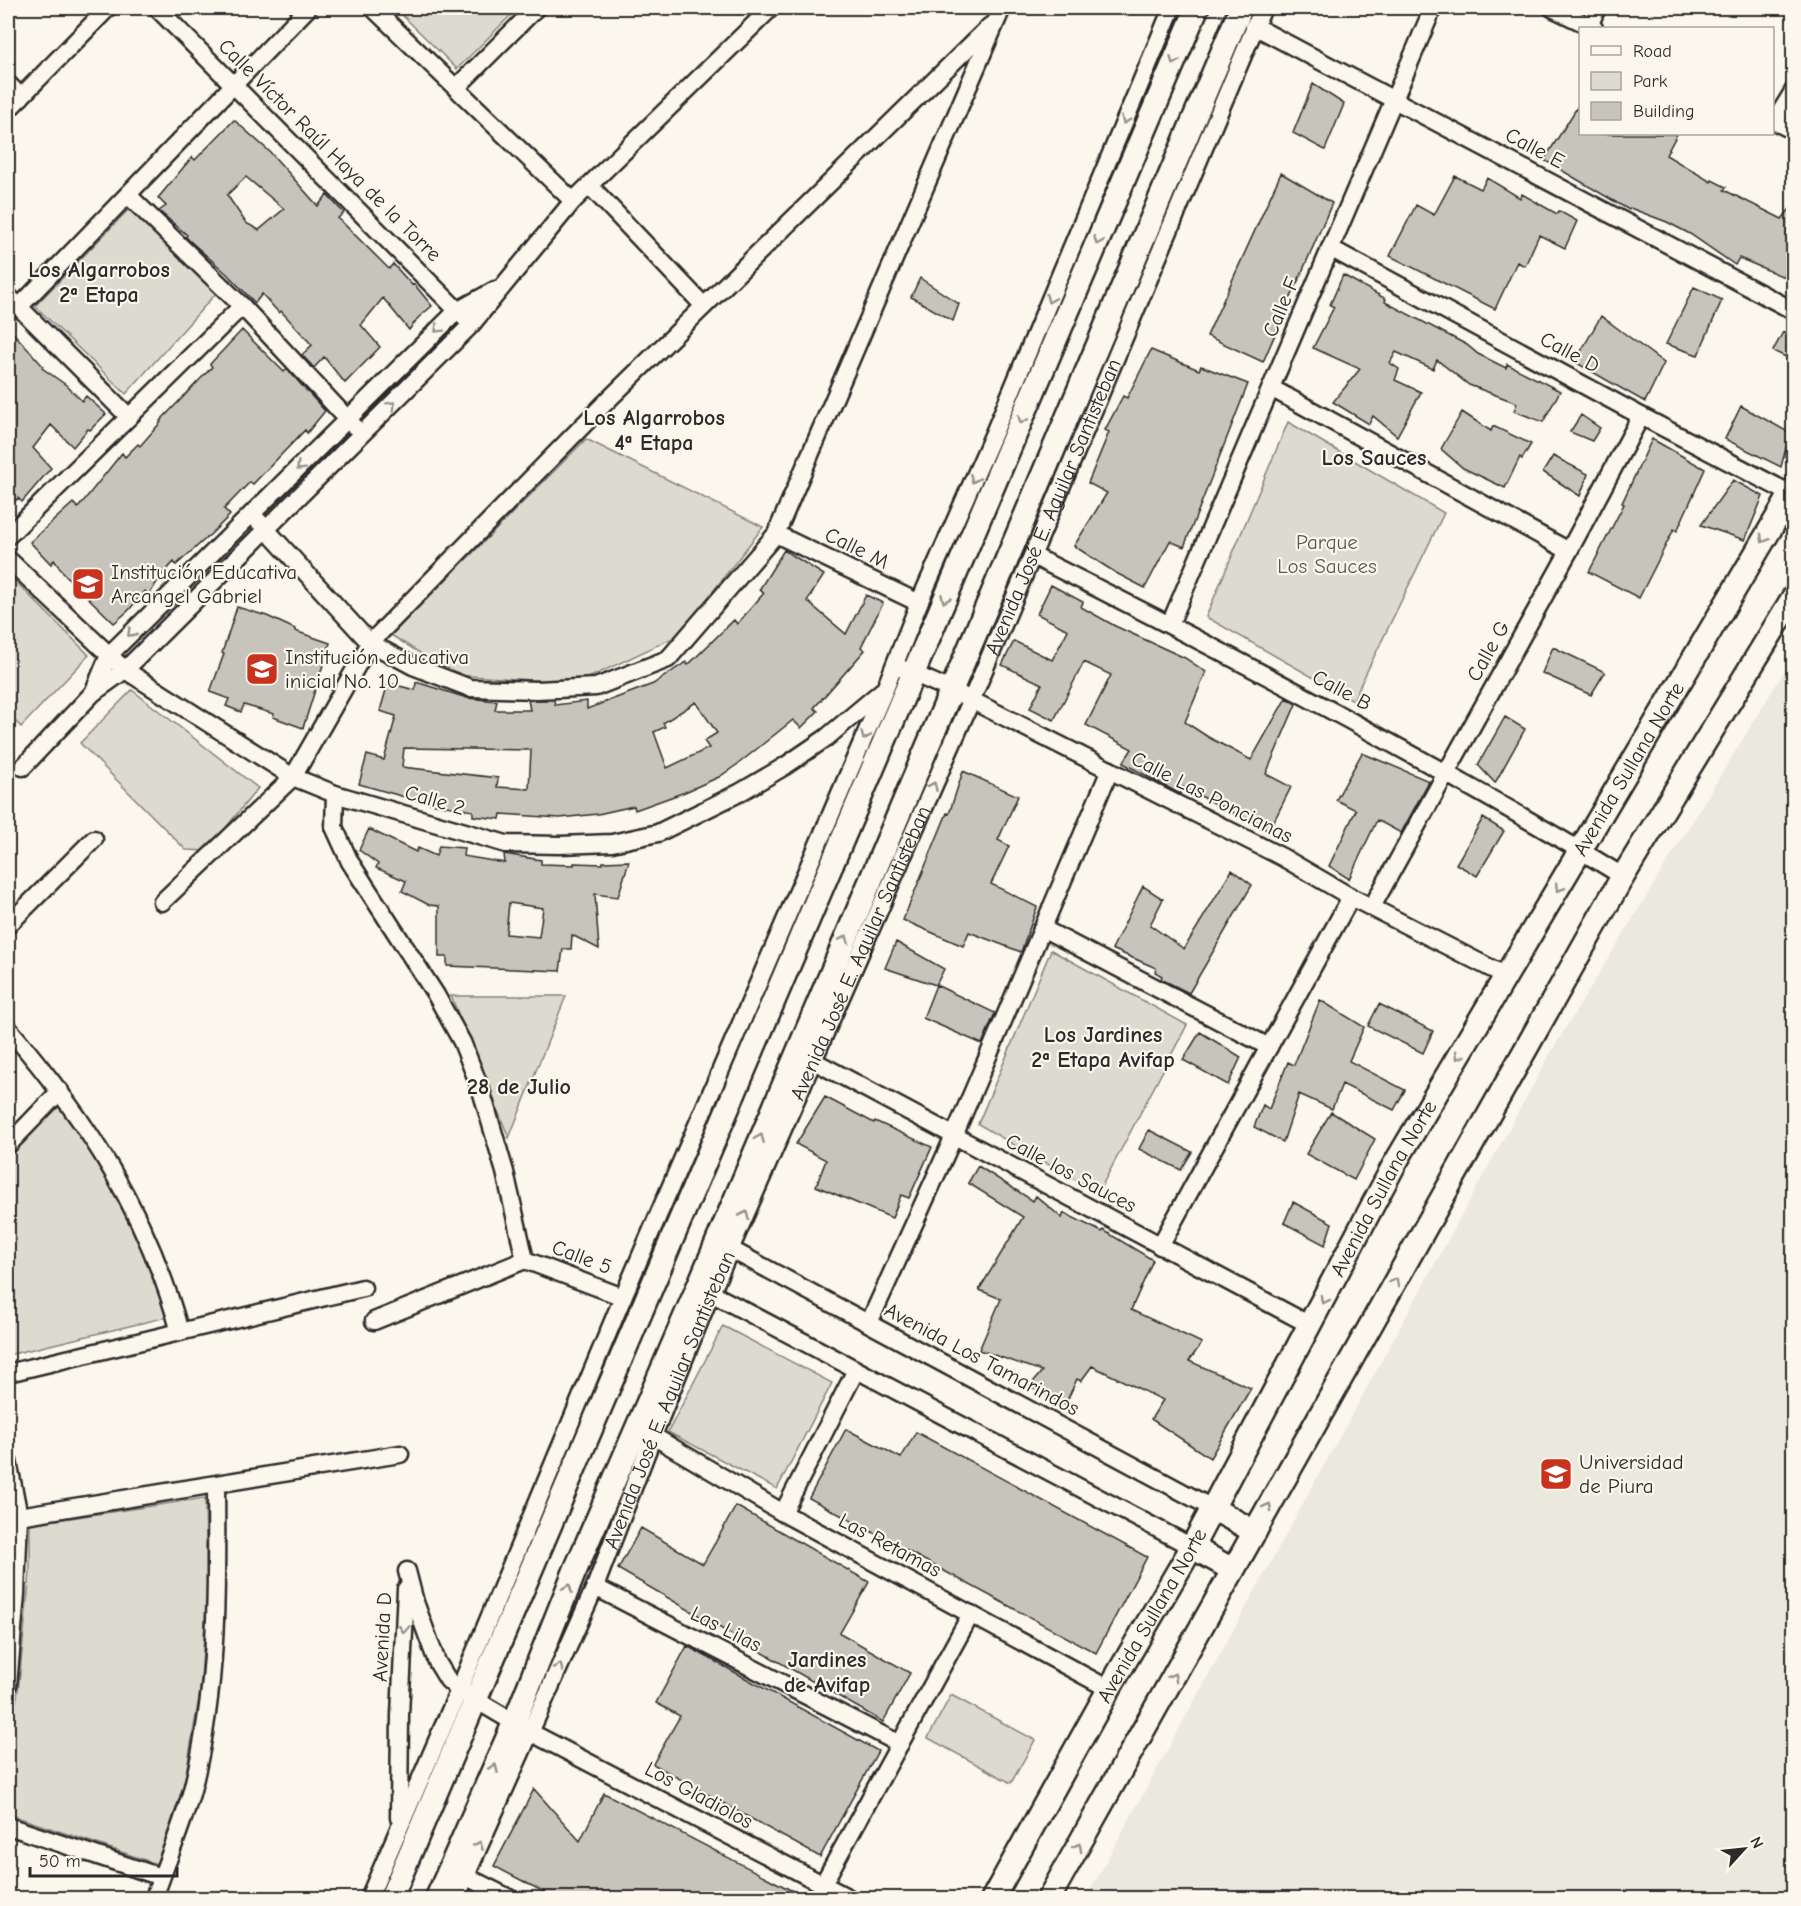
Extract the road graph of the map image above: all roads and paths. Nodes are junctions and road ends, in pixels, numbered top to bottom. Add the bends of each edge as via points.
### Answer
1 (108, 8) edge
2 (158, 8) edge
3 (308, 8) edge
4 (373, 8) edge
5 (536, 8) edge
6 (771, 8) edge
7 (1172, 8) edge
8 (1197, 8) edge
9 (1241, 8) edge
10 (1263, 8) edge
11 (1433, 8) edge
12 (1552, 8) edge
13 (1597, 8) edge
14 (999, 13) edge
15 (1254, 26) junction
16 (1591, 27) edge
17 (8, 84) edge
18 (234, 84) junction
19 (457, 87) junction
20 (1794, 90) edge
21 (21, 97) junction
22 (1394, 99) junction
23 (8, 110) edge
24 (1774, 121) edge
25 (1794, 131) edge
26 (590, 186) junction
27 (129, 195) junction
28 (573, 201) junction
29 (1330, 248) junction
30 (504, 285) junction
31 (13, 301) edge
32 (242, 306) junction
33 (704, 306) junction
34 (457, 311) junction
35 (1794, 311) edge
36 (471, 325) junction
37 (1271, 388) junction
38 (1641, 416) junction
39 (129, 417) junction
40 (347, 419) junction
41 (362, 435) junction
42 (1792, 491) edge
43 (252, 514) junction
44 (266, 530) junction
45 (776, 534) junction
46 (8, 536) edge
47 (1569, 551) junction
48 (1033, 556) junction
49 (8, 559) edge
50 (1794, 596) edge
51 (919, 603) junction
52 (1170, 624) junction
53 (370, 643) junction
54 (108, 655) junction
55 (903, 669) junction
56 (125, 670) junction
57 (885, 689) junction
58 (951, 690) junction
59 (93, 693) junction
60 (971, 701) junction
61 (23, 767) dead end
62 (1110, 770) junction
63 (1446, 774) junction
64 (293, 777) junction
65 (335, 794) junction
66 (94, 839) dead end
67 (1581, 850) junction
68 (1622, 876) junction
69 (1351, 897) junction
70 (162, 902) dead end
71 (1372, 907) junction
72 (8, 925) edge
73 (1042, 928) junction
74 (1506, 976) junction
75 (8, 1028) edge
76 (1269, 1047) junction
77 (812, 1060) junction
78 (60, 1090) junction
79 (954, 1136) junction
80 (8, 1145) edge
81 (1160, 1246) junction
82 (730, 1250) junction
83 (525, 1260) junction
84 (363, 1288) dead end
85 (711, 1293) junction
86 (623, 1297) junction
87 (374, 1321) dead end
88 (868, 1323) junction
89 (1310, 1325) junction
90 (180, 1332) junction
91 (856, 1370) junction
92 (8, 1372) edge
93 (652, 1436) junction
94 (400, 1454) dead end
95 (8, 1461) edge
96 (216, 1485) junction
97 (1212, 1508) junction
98 (783, 1513) junction
99 (19, 1516) junction
100 (1255, 1532) junction
101 (1192, 1547) junction
102 (1233, 1570) junction
103 (596, 1587) junction
104 (971, 1614) junction
105 (8, 1685) edge
106 (1110, 1689) junction
107 (467, 1695) junction
108 (522, 1727) junction
109 (900, 1744) junction
110 (8, 1826) edge
111 (400, 1843) junction
112 (465, 1876) junction
113 (161, 1877) junction
114 (823, 1884) junction
115 (154, 1899) edge
116 (369, 1899) edge
117 (391, 1899) edge
118 (436, 1899) edge
119 (456, 1899) edge
120 (509, 1899) edge
121 (849, 1899) edge
122 (993, 1899) edge
123 (1049, 1899) edge

1 - 21 street
2 - 18 street, Calle Víctor Raúl Haya de la Torre
3 - 18 street
4 - 19 street
5 - 19 street
6 - 26 street
7 -> 51 street
8 -> 55 main road
9 - 58 main road, Avenida José E. Aguilar Santisteban
10 - 15 street, Avenida José E. Aguilar Santisteban
11 - 22 street, Calle F
12 - 16 street
13 - 16 street
14 - 33 street
14 - 45 street
15 - 22 street, Calle E
15 - 48 street, Avenida José E. Aguilar Santisteban
17 - 21 street
18 - 27 street
18 - 34 street, Calle Víctor Raúl Haya de la Torre
19 - 28 street
20 - 24 street
21 - 23 street
22 - 29 street, Calle F
22 - 35 street, Calle E
24 - 25 street
26 - 28 street
26 - 33 street
27 - 31 street
27 - 32 street
28 - 30 street
29 - 37 street, Calle F
29 - 38 street, Calle D
30 - 34 street
30 - 36 street
31 - 39 street
32 - 39 street
32 - 40 street
33 - 53 street
34 - 36 street, Calle Víctor Raúl Haya de la Torre
34 -> 40 street
41 -> 36 street
37 - 47 street
37 - 52 street, Calle F
38 - 42 street, Calle D
38 - 47 street, Calle G
39 - 46 street
40 - 41 street
40 -> 43 street
41 - 44 street
42 -> 67 main road, Avenida Sullana Norte
43 - 44 street
43 -> 54 street
44 - 53 street
44 - 56 street
45 - 51 street, Calle M
45 - 53 street via 668,659 596,687 470,688 412,666
47 - 63 street, Calle G
48 - 52 street, Calle B
48 - 60 street, Avenida José E. Aguilar Santisteban
49 - 54 street, Calle 2
50 - 68 main road
51 - 55 street
52 - 63 street, Calle B
53 - 64 street
54 - 56 street, Calle 2
54 - 59 street
55 - 57 street
55 - 58 street, Calle Las Poncianas
55 - 107 main road
56 - 59 street
56 - 64 street, Calle 2
57 - 65 street, Calle 2 via 826,738 739,793 658,833 612,843 506,844
57 -> 86 street
58 - 60 street, Calle Las Poncianas
108 -> 58 main road, Avenida José E. Aguilar Santisteban via 579,1562
59 - 61 street
60 - 62 street, Calle Las Poncianas
77 -> 60 street, Avenida José E. Aguilar Santisteban
62 - 69 street, Calle Las Poncianas via 1282,857
62 - 73 street
63 - 67 street, Calle B
63 - 71 street, Calle G
64 - 65 street, Calle 2
64 - 70 street
65 - 83 street via 334,827 350,862 462,1042 505,1172
66 - 72 street
67 - 68 street, Calle B
67 -> 74 main road, Avenida Sullana Norte
100 -> 68 main road
69 - 71 street, Calle Las Poncianas
69 - 76 street
71 - 74 street, Calle Las Poncianas
73 - 76 street
73 - 79 street
74 -> 89 main road, Avenida Sullana Norte via 1394,1165
75 - 78 street
76 - 81 street
77 - 79 street, Calle los Sauces
82 -> 77 street, Avenida José E. Aguilar Santisteban
78 - 80 street
78 - 90 street via 97,1143 130,1204 155,1255
79 - 81 street, Calle los Sauces
79 - 88 street
81 - 89 street, Calle los Sauces
82 - 85 street, Avenida José E. Aguilar Santisteban
82 - 88 street, Avenida Los Tamarindos
83 - 86 street, Calle 5
83 - 87 street
84 - 90 street
85 - 91 street
85 - 93 street, Avenida José E. Aguilar Santisteban
86 - 107 street
88 - 97 street, Avenida Los Tamarindos
89 - 97 main road, Avenida Sullana Norte
90 - 92 street
91 - 98 street
91 - 101 street
93 - 98 street, Las Retamas
93 - 103 street, Avenida José E. Aguilar Santisteban
94 - 96 street
95 - 99 street
96 - 99 street
96 - 113 street via 217,1594 210,1699 192,1791
97 - 100 main road
97 - 101 main road, Avenida Sullana Norte
98 - 104 street, Las Retamas
99 - 105 street
100 - 102 main road
101 - 102 main road
101 - 106 main road, Avenida Sullana Norte
123 -> 102 main road
108 -> 103 street, Avenida José E. Aguilar Santisteban
103 - 109 street, Las Lilas
104 - 106 street, Las Retamas
104 - 109 street
106 - 122 main road, Avenida Sullana Norte
107 - 108 street, Avenida D
107 - 111 main road
107 -> 111 street, Avenida D via 448,1680 437,1662 407,1570 400,1715
112 -> 108 street, Avenida José E. Aguilar Santisteban
108 - 114 street
118 -> 108 main road, Avenida José E. Aguilar Santisteban
108 - 121 street, Los Gladiolos
109 - 114 street
110 - 113 street
111 - 116 street
111 - 117 main road
112 - 119 street, Avenida José E. Aguilar Santisteban
112 - 120 street
113 - 115 street
114 - 121 street

